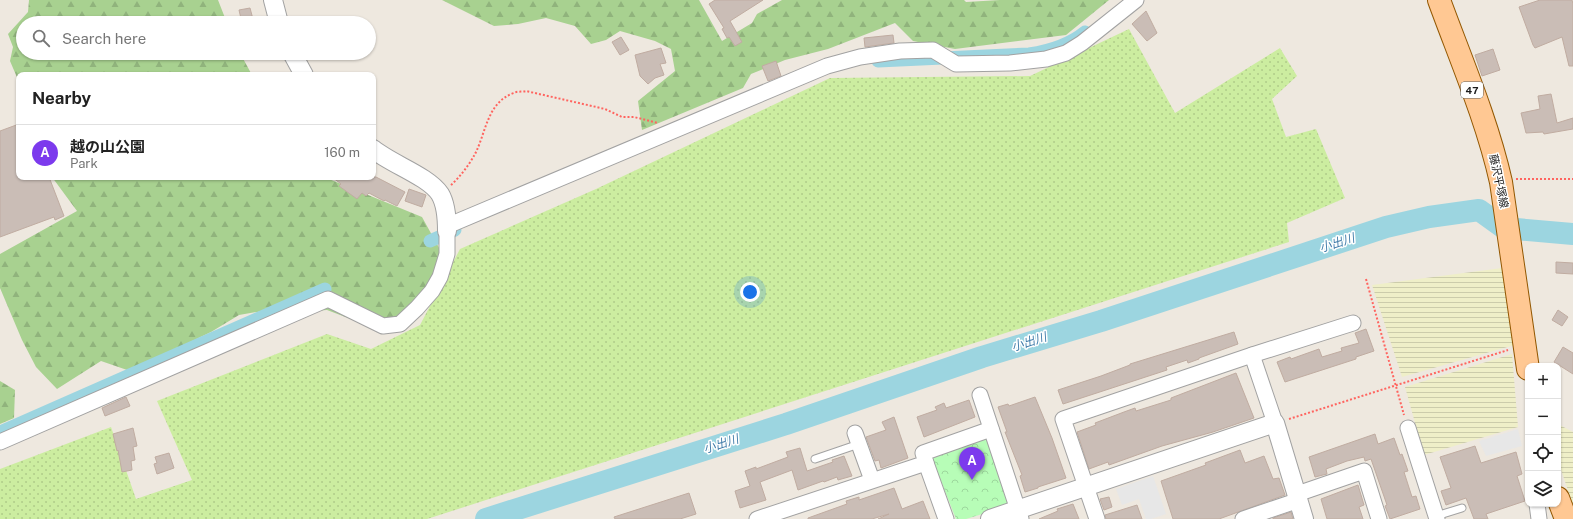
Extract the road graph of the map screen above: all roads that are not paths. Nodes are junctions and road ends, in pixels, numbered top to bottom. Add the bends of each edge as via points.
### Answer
1 (273, 0) edge
2 (1136, 0) edge
3 (1439, 0) edge
4 (277, 16) edge
5 (296, 60) edge
6 (302, 72) edge
7 (376, 152) edge
8 (447, 232) junction
9 (1353, 323) dead end
10 (1252, 355) junction
11 (1527, 363) edge
12 (980, 395) dead end
13 (1275, 424) junction
14 (1408, 428) road end
15 (991, 429) junction
16 (857, 438) joint
17 (0, 442) edge
18 (815, 459) dead end
19 (926, 463) junction
20 (872, 480) junction
21 (1086, 487) junction
22 (1298, 497) junction
23 (1537, 507) edge
24 (1462, 508) dead end
25 (1020, 514) edge
26 (1433, 518) edge
27 (757, 519) edge
28 (946, 519) edge
29 (990, 519) edge
30 (1097, 519) edge
31 (1243, 519) edge
32 (1304, 519) edge
33 (1379, 519) edge
34 (1539, 519) edge

1 - 4 street
2 - 8 street via 1082,44 1066,53 1046,59 956,64 933,50 900,51 860,57 827,66 678,128
3 - 11 main road, 藤沢平塚線 / 47 via 1507,181 1511,248
5 - 6 street
7 - 8 street via 429,183 440,194
8 - 17 street via 446,254 440,277 418,308 400,324 383,326 328,299
9 - 10 street
10 - 13 street
10 - 21 street via 1063,419
12 - 15 street
13 - 21 street
13 - 22 street
14 - 26 street
15 - 19 street via 923,453
15 - 25 street
16 - 18 lane
16 - 20 street
19 - 20 street
19 - 28 street
20 - 27 street
21 - 25 street
21 - 30 street
22 - 31 street
22 - 32 street
22 - 33 street via 1364,471
23 - 34 street
24 - 26 lane
25 - 29 street

